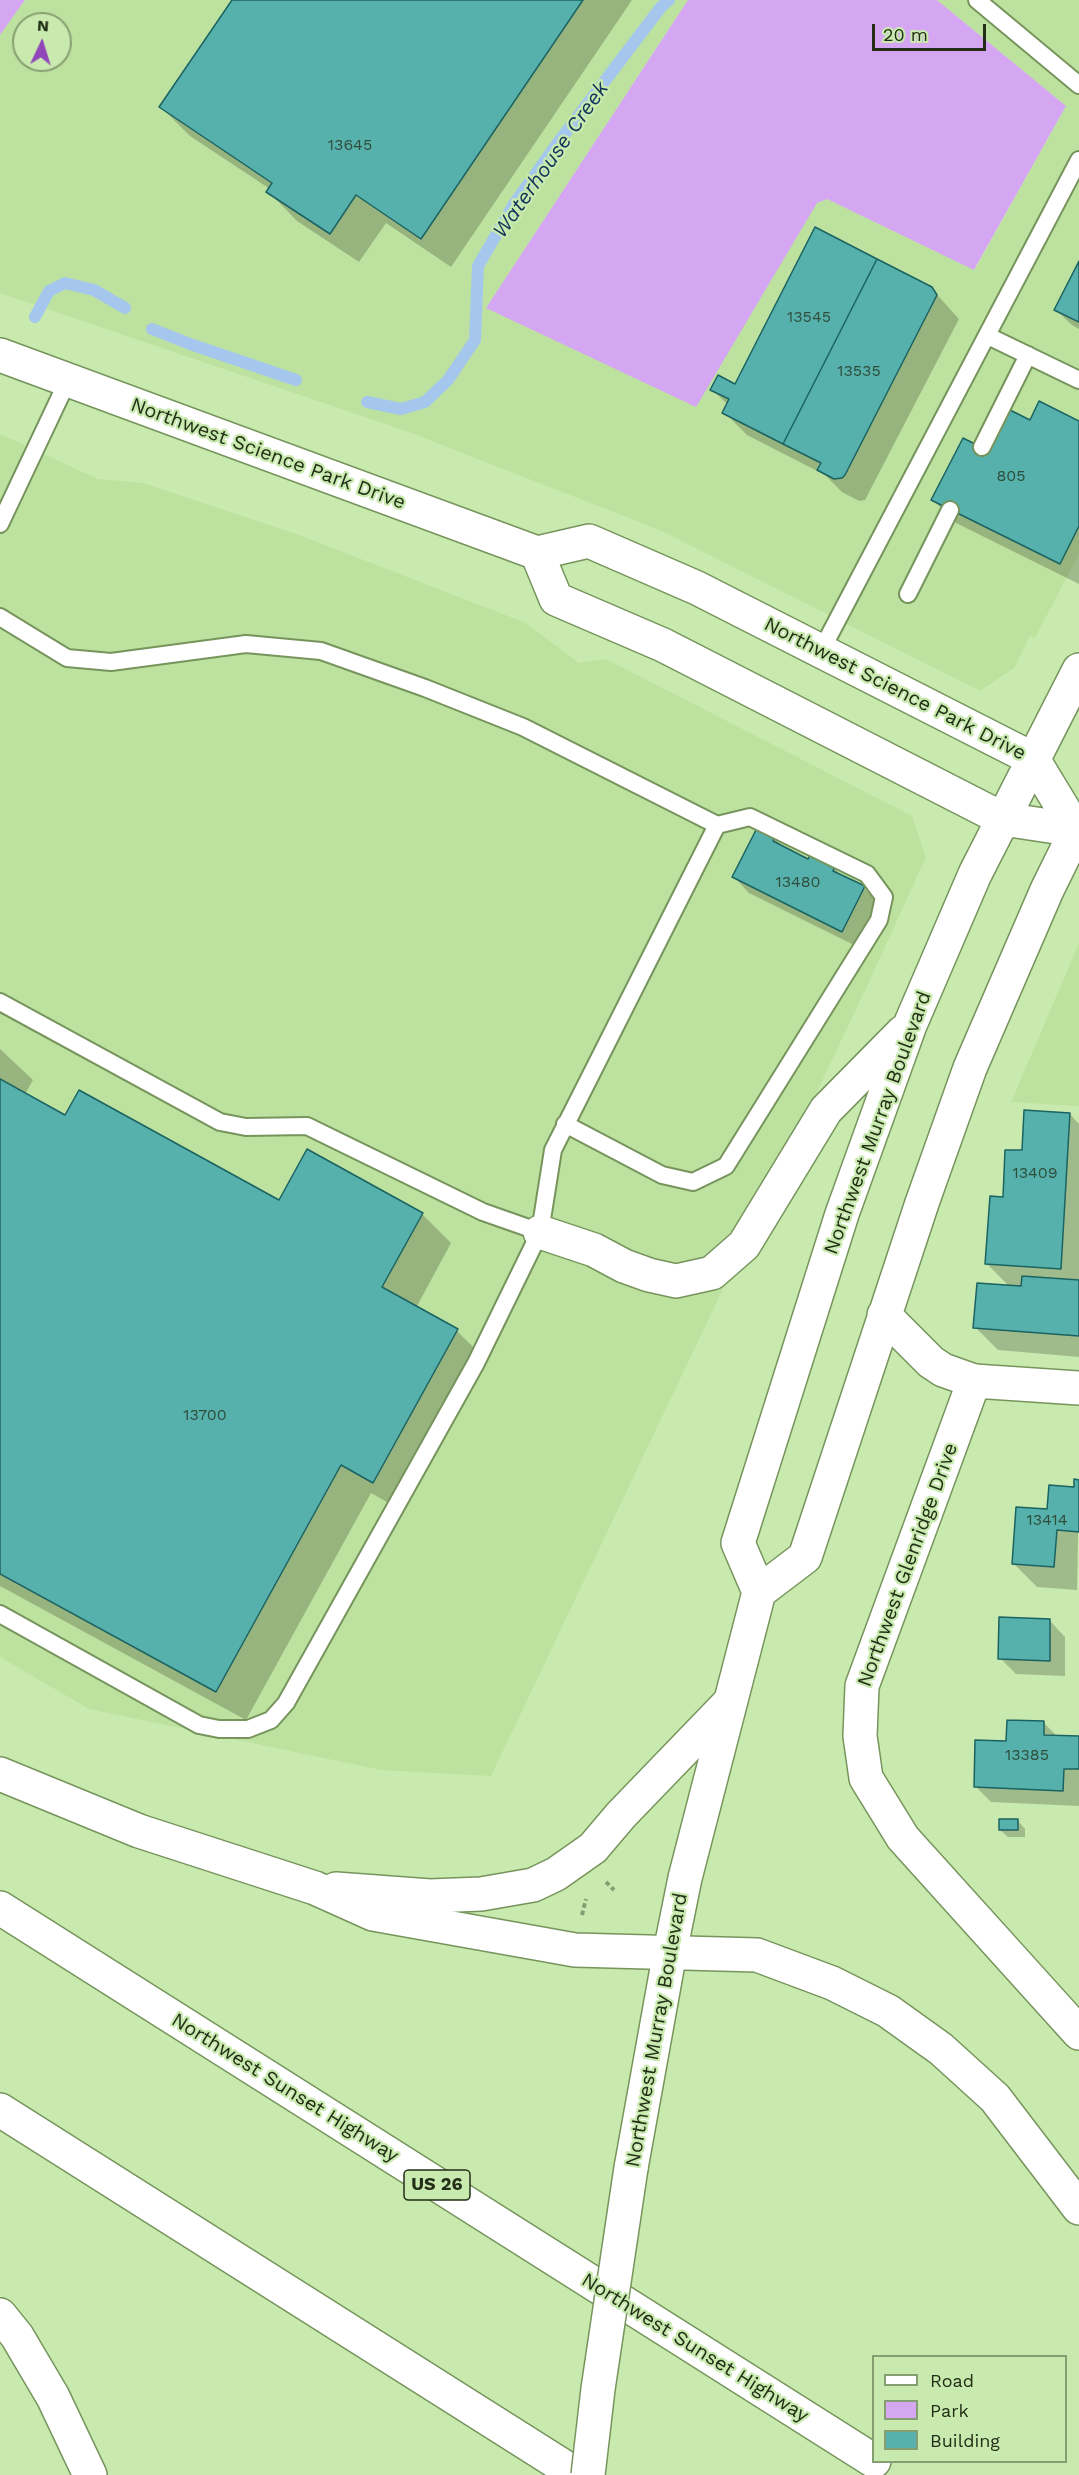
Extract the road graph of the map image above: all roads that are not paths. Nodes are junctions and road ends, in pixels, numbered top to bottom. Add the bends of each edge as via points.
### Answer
1 (977, 0) edge
2 (1079, 85) edge
3 (1079, 160) edge
4 (988, 336) junction
5 (0, 355) edge
6 (1028, 355) junction
7 (68, 380) junction
8 (1079, 380) edge
9 (982, 447) dead end
10 (951, 510) dead end
11 (0, 524) edge
12 (537, 553) junction
13 (908, 594) dead end
14 (0, 617) edge
15 (821, 651) junction
16 (1079, 670) edge
17 (1033, 759) junction
18 (1003, 819) junction
19 (717, 825) junction
20 (1078, 829) edge
21 (0, 1002) edge
22 (910, 1025) junction
23 (565, 1124) junction
24 (540, 1232) junction
25 (884, 1314) junction
26 (974, 1381) junction
27 (1079, 1388) edge
28 (759, 1592) junction
29 (0, 1614) edge
30 (730, 1702) junction
31 (0, 1774) edge
32 (315, 1888) junction
33 (0, 1908) edge
34 (670, 1953) junction
35 (1079, 2033) edge
36 (0, 2110) edge
37 (1079, 2208) edge
38 (0, 2315) edge
39 (872, 2460) edge
40 (877, 2463) edge
41 (90, 2475) edge
42 (577, 2475) edge
43 (588, 2475) edge
44 (895, 2475) edge

1 - 2 lane
3 - 4 lane
4 - 6 lane
4 - 15 lane
5 - 7 main road, Northwest Science Park Drive
6 - 8 lane
6 - 9 lane
7 - 11 lane
7 - 12 main road, Northwest Science Park Drive
10 - 13 lane
12 - 15 main road, Northwest Science Park Drive via 589,541 696,588
12 - 18 main road via 556,599 663,645
14 - 19 lane via 67,658 111,662 246,644 321,651 523,727
15 - 17 main road, Northwest Science Park Drive
16 - 17 main road, Northwest Murray Boulevard
17 - 18 main road, Northwest Murray Boulevard
17 - 20 main road, Northwest Science Park Drive
18 - 20 main road
18 - 22 main road, Northwest Murray Boulevard
19 - 23 lane
19 - 23 lane via 750,817 867,874 884,897 879,920 726,1166 693,1182 662,1175
20 - 25 main road via 1042,901 970,1068
21 - 24 lane via 220,1122 246,1127 307,1126 483,1212
22 - 24 main road via 826,1110 744,1245 712,1273 676,1281 649,1275 594,1250
22 - 28 main road, Northwest Murray Boulevard via 842,1214 738,1543
23 - 24 lane via 553,1150
24 - 29 lane via 476,1363 286,1703 271,1720 248,1729 199,1725
25 - 26 main road via 931,1362
25 - 28 main road via 805,1557
26 - 27 main road
26 - 35 main road, Northwest Glenridge Drive via 861,1686 860,1736 866,1778 903,1838
28 - 30 main road, Northwest Murray Boulevard
30 - 32 main road via 593,1848 533,1885 481,1894 430,1896
30 - 34 main road, Northwest Murray Boulevard
31 - 32 main road via 139,1831
32 - 34 main road via 373,1914 575,1950
33 - 39 main road, Northwest Sunset Highway / US 26
34 - 37 main road via 757,1955 832,1983 888,2011 941,2049 995,2098
34 - 43 main road, Northwest Murray Boulevard, bridge via 631,2168
36 - 42 main road
38 - 41 main road via 53,2397
40 - 44 main road, Northwest Sunset Highway / US 26

